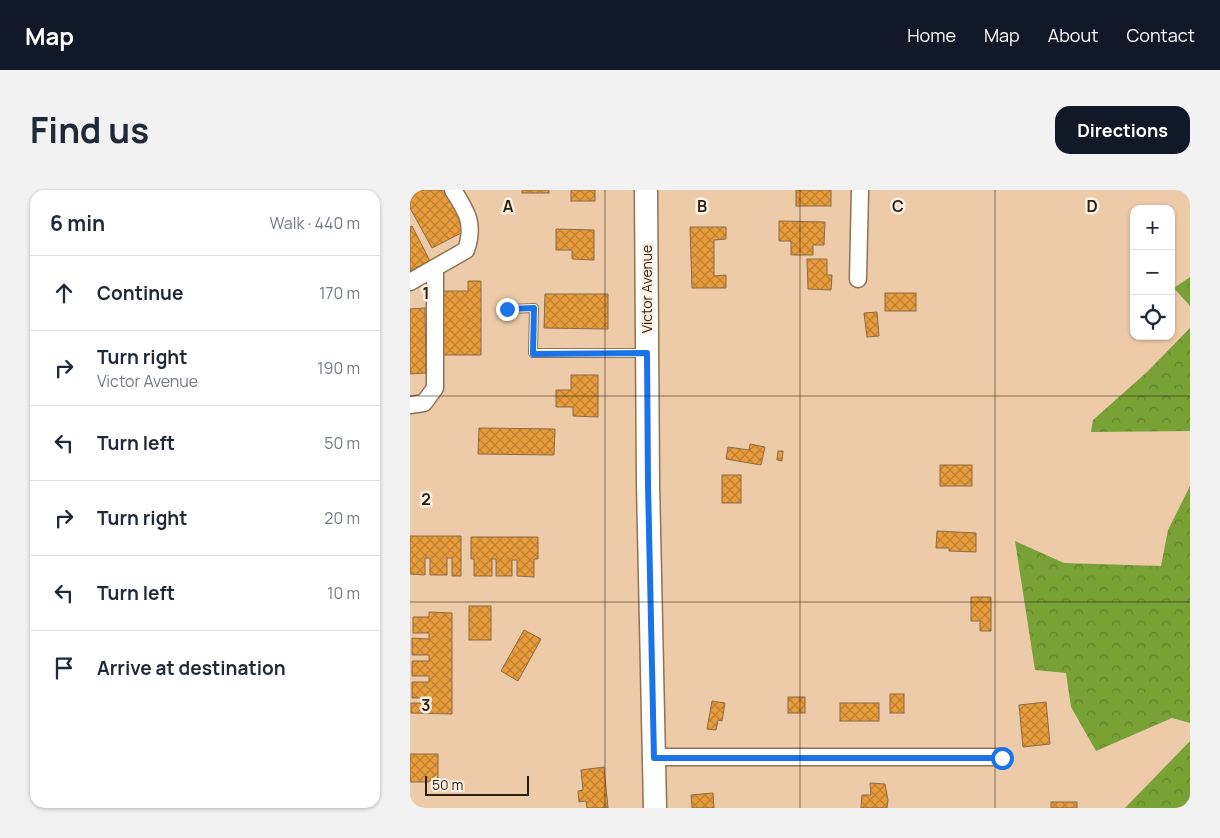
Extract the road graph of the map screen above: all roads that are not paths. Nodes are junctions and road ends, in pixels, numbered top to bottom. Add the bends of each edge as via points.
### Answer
1 (453, 190) edge
2 (646, 190) edge
3 (860, 190) edge
4 (435, 268) junction
5 (858, 279) dead end
6 (410, 282) edge
7 (507, 309) dead end
8 (647, 353) junction
9 (410, 405) edge
10 (654, 758) junction
11 (1002, 758) dead end
12 (656, 808) edge

1 - 4 street via 467,213 470,241 466,250
2 - 8 main road, Victor Avenue
3 - 5 street
4 - 6 street
4 - 9 street via 435,388 424,403
7 - 8 lane via 534,308 533,354
8 - 10 main road, Victor Avenue
10 - 11 street
10 - 12 main road, Victor Avenue

